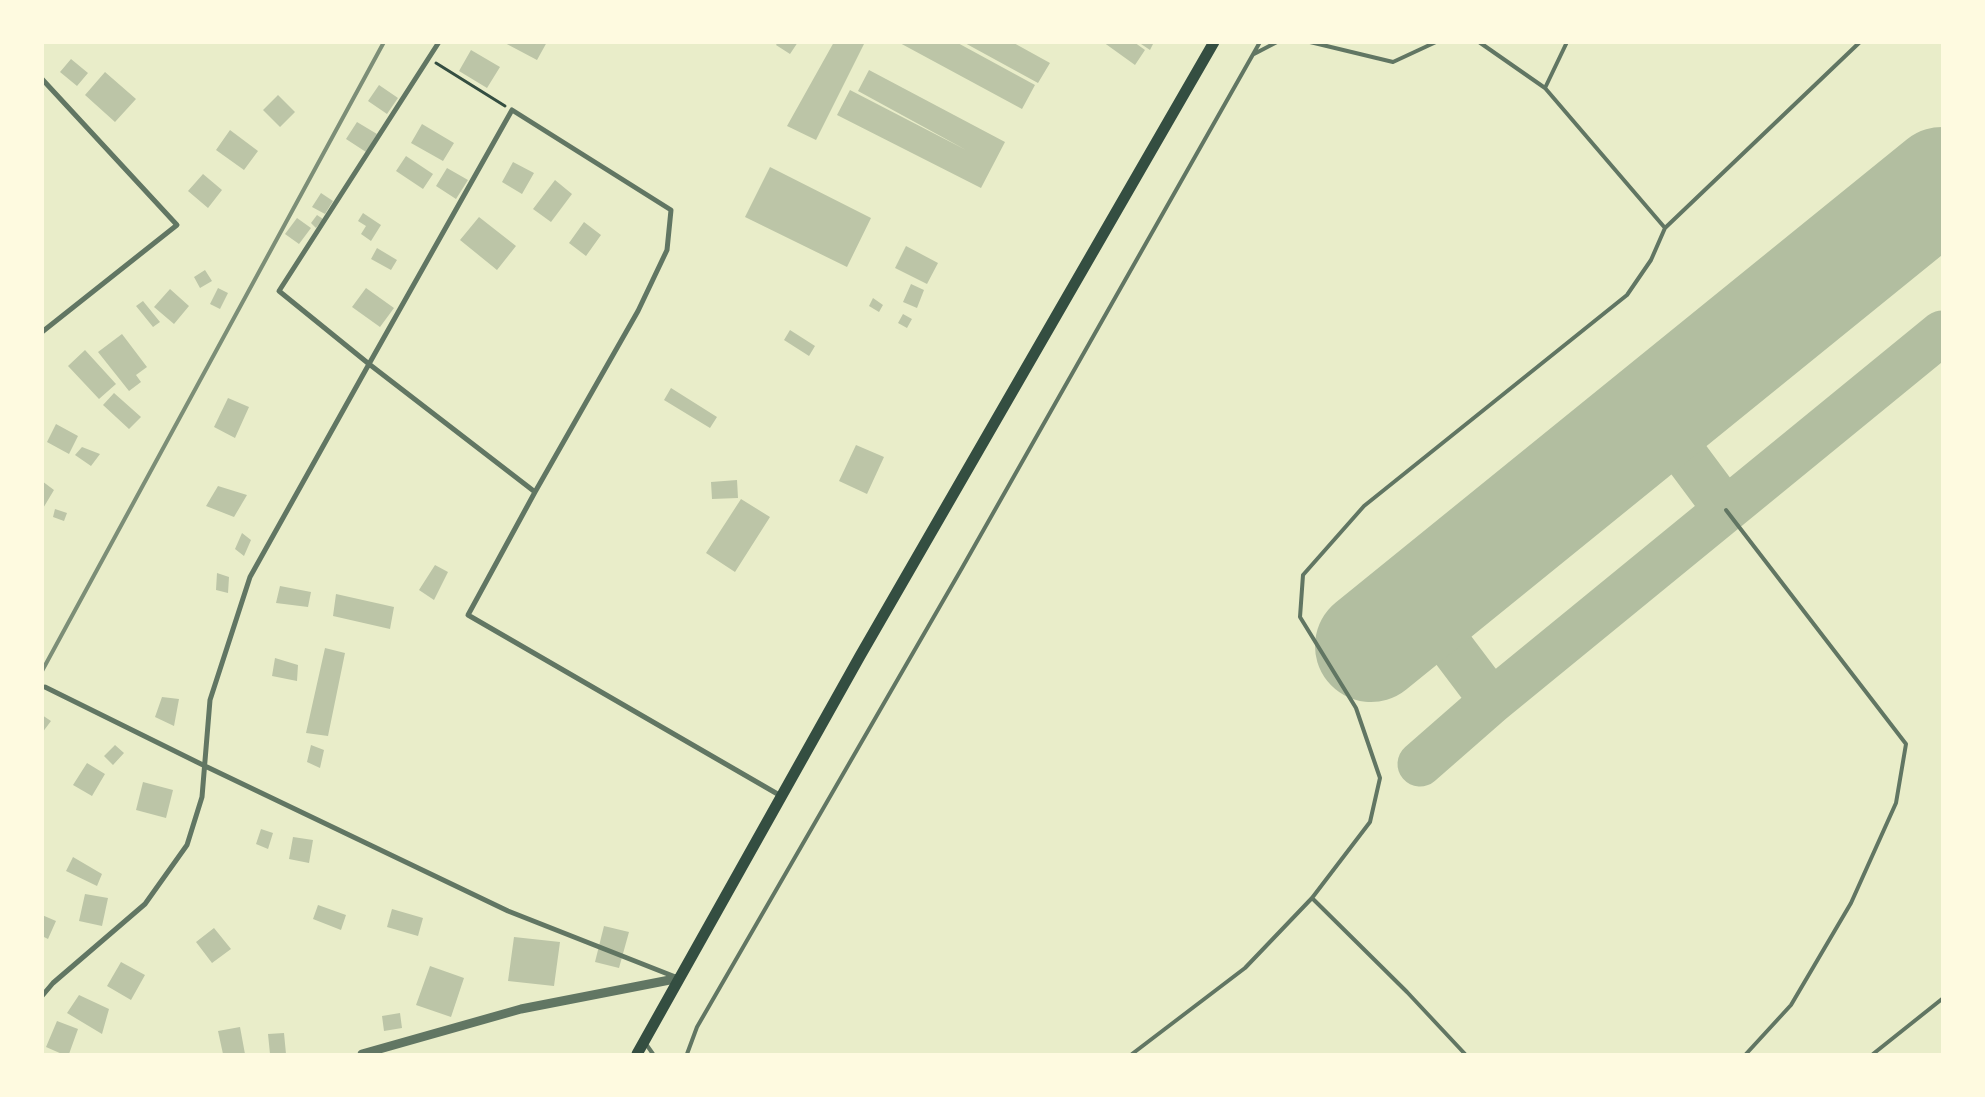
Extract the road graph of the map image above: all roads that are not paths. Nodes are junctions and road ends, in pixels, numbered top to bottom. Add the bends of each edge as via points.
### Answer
1 (439, 42) edge
2 (1214, 42) edge
3 (1260, 42) edge
4 (1277, 42) edge
5 (1310, 42) edge
6 (1436, 42) edge
7 (1479, 42) edge
8 (1567, 42) edge
9 (1860, 42) edge
10 (1254, 54) junction
11 (42, 79) edge
12 (1545, 88) junction
13 (1665, 228) junction
14 (42, 332) edge
15 (369, 364) junction
16 (535, 492) junction
17 (1726, 510) dead end
18 (45, 687) dead end
19 (205, 766) junction
20 (781, 796) junction
21 (1312, 898) junction
22 (680, 978) junction
23 (42, 996) edge
24 (1942, 999) edge
25 (644, 1042) junction
26 (362, 1054) edge
27 (638, 1054) edge
28 (653, 1054) edge
29 (686, 1054) edge
30 (1132, 1054) edge
31 (1465, 1054) edge
32 (1746, 1054) edge
33 (1874, 1054) edge

1 - 15 street via 279,291
2 - 20 highway
3 - 10 lane
4 - 10 lane
5 - 6 lane via 1393,62
7 - 12 lane
8 - 12 lane
9 - 13 lane
10 - 29 lane via 697,1027
11 - 14 street via 177,225
12 - 13 lane
13 - 21 lane via 1651,260 1627,295 1364,506 1303,575 1300,616 1356,708 1380,778 1370,822
15 - 16 street
15 - 16 street via 512,110 671,210 667,250 638,312
15 - 19 street via 250,577 210,700
16 - 20 street via 468,615
17 - 32 lane via 1906,744 1896,803 1851,902 1791,1005
18 - 19 street
19 - 22 street via 508,911
19 - 23 street via 202,797 188,845 144,904
20 - 22 highway
21 - 30 lane via 1244,968
21 - 31 lane
22 - 25 highway
22 - 26 street via 521,1009
24 - 33 lane
25 - 27 highway
25 - 28 lane

